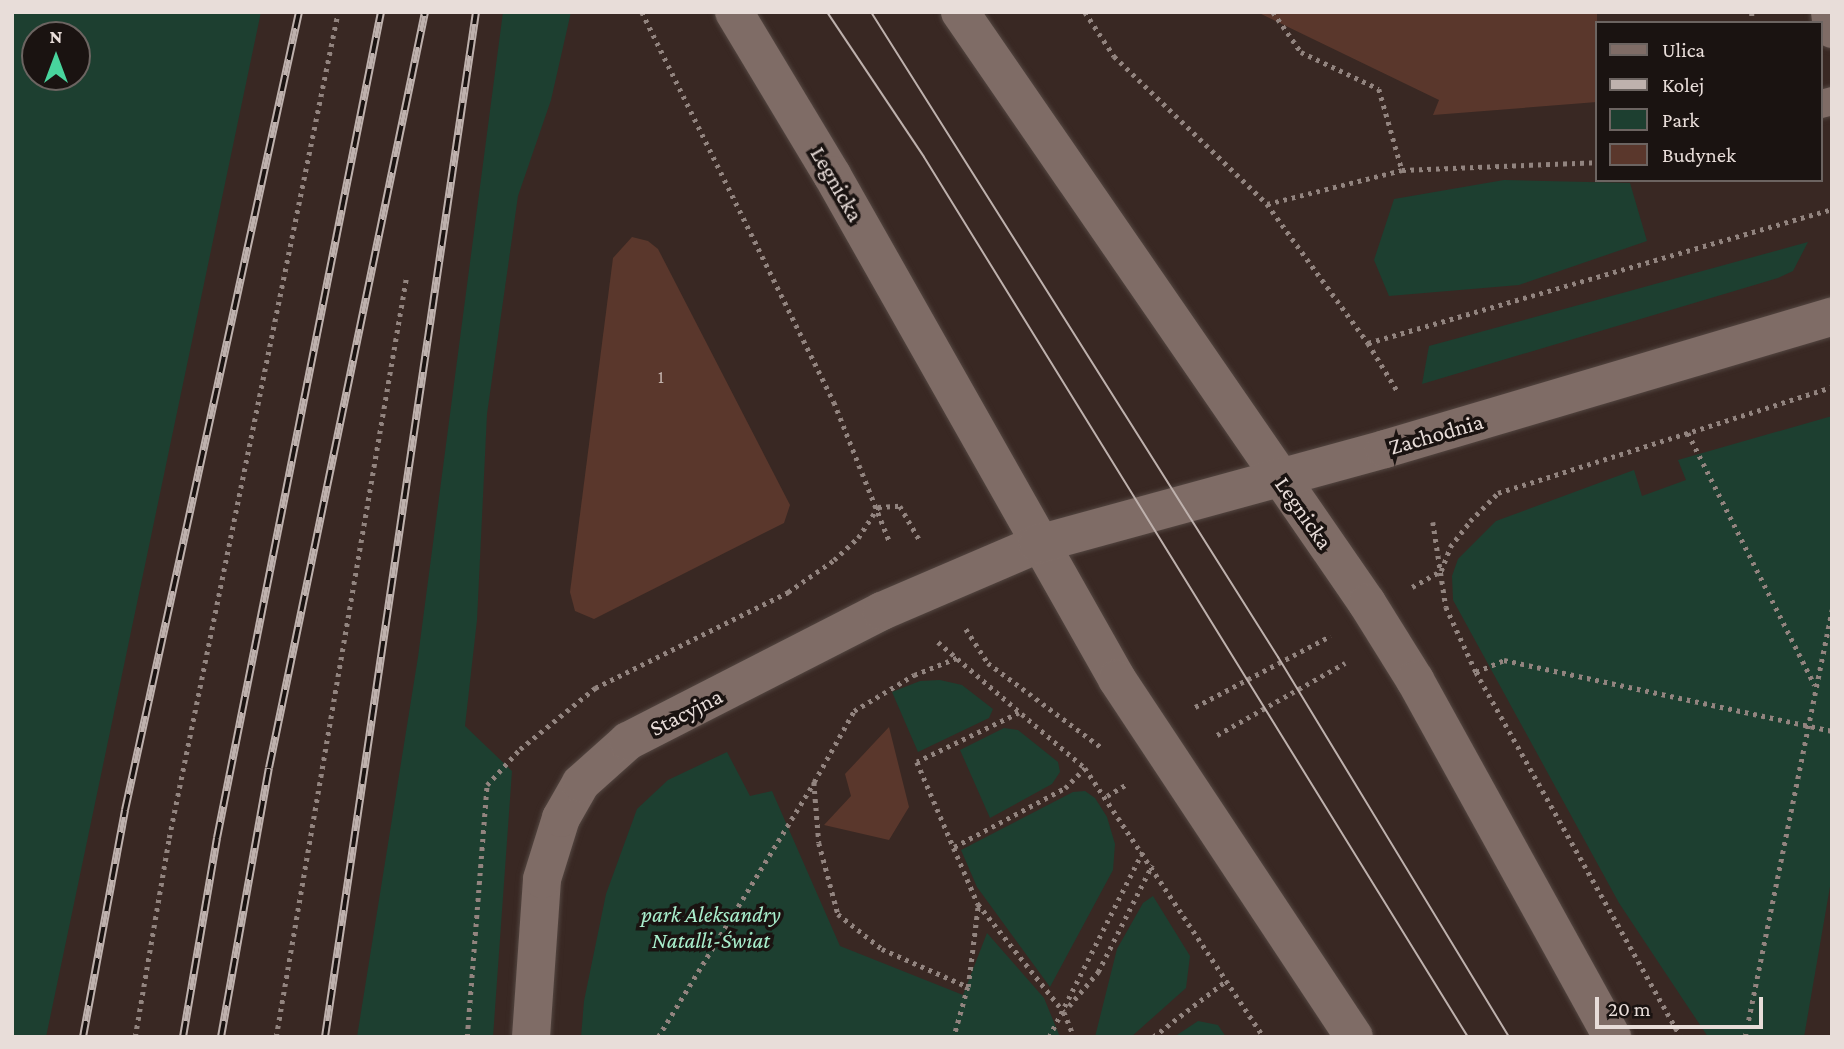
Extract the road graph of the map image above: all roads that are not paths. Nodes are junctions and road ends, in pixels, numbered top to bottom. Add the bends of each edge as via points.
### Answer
1 (734, 12) edge
2 (960, 12) edge
3 (1830, 12) edge
4 (1832, 29) edge
5 (1832, 317) edge
6 (1279, 477) junction
7 (1038, 544) junction
8 (531, 1037) edge
9 (1354, 1037) edge
10 (1612, 1037) edge

1 - 7 main road, Legnicka via 832,175
2 - 6 main road, Legnicka
3 - 4 main road
5 - 6 main road, Zachodnia
6 - 7 main road, Zachodnia
6 - 10 main road, Legnicka via 1415,680
7 - 8 main road, Stacyjna via 881,611 628,741 603,760 581,783 561,818 542,879
7 - 9 main road, Legnicka via 1117,679

